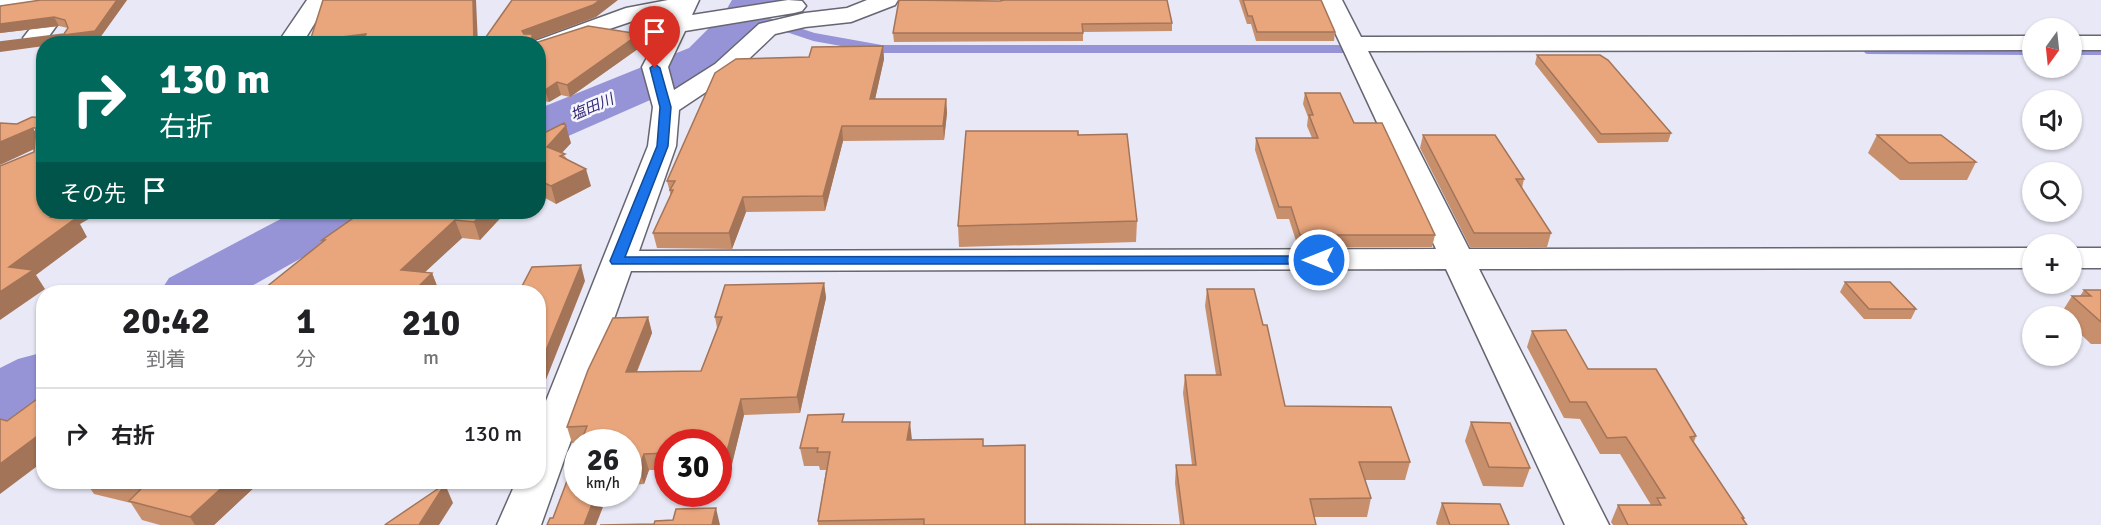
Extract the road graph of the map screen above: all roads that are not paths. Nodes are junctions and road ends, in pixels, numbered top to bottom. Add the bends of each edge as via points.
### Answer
1 (48, 0) edge
2 (64, 0) edge
3 (318, 0) edge
4 (831, 0) edge
5 (887, 0) edge
6 (893, 0) edge
7 (904, 0) edge
8 (1000, 0) edge
9 (1331, 0) edge
10 (926, 1) edge
11 (0, 6) edge
12 (683, 10) edge
13 (59, 35) edge
14 (50, 36) edge
15 (294, 36) edge
16 (36, 38) edge
17 (546, 43) edge
18 (2022, 43) edge
19 (2082, 43) edge
20 (2101, 43) edge
21 (1352, 44) junction
22 (661, 91) junction
23 (2022, 258) edge
24 (2082, 258) edge
25 (2101, 258) edge
26 (1459, 260) junction
27 (617, 261) junction
28 (546, 452) edge
29 (533, 489) edge
30 (519, 525) edge
31 (1587, 525) edge

1 - 11 street
2 - 16 street via 23,39
3 - 15 street
4 - 12 street
5 - 22 street via 851,15 767,29 724,69
6 - 7 street
8 - 10 street
9 - 21 street
12 - 17 street via 634,13
12 - 22 street
13 - 14 street
18 - 21 street
19 - 20 street
21 - 26 street
22 - 27 street via 662,146
23 - 26 street
24 - 25 street
26 - 27 street
26 - 31 street
27 - 28 street
29 - 30 street

